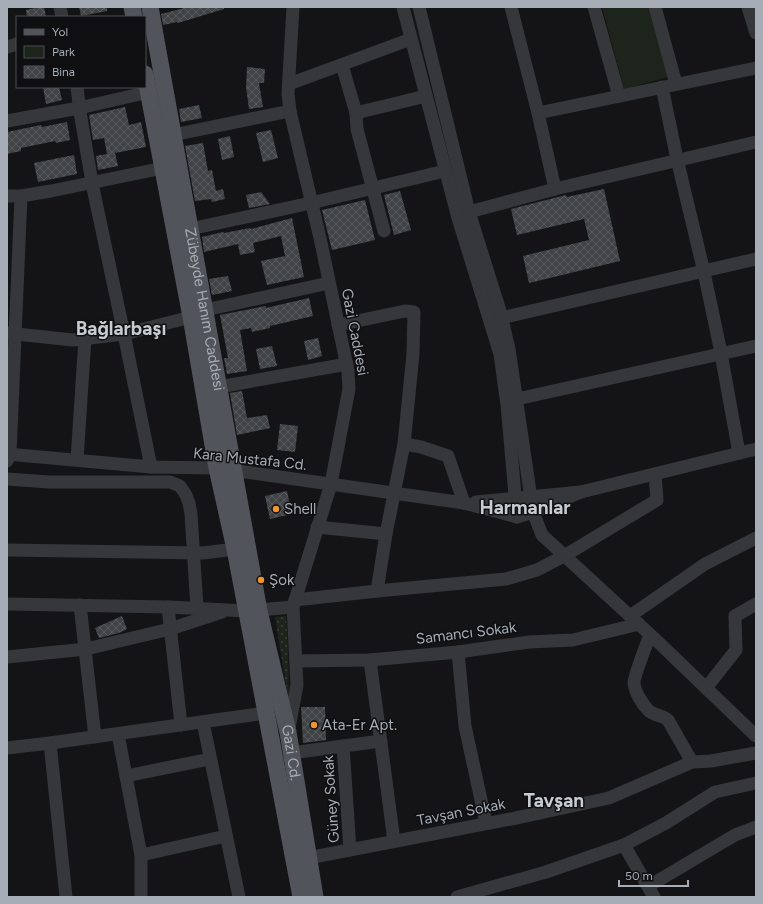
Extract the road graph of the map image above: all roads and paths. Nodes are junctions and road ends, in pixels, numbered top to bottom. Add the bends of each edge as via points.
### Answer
1 (150, 7) edge
2 (293, 7) edge
3 (403, 7) edge
4 (419, 7) edge
5 (511, 7) edge
6 (594, 7) edge
7 (654, 7) edge
8 (748, 7) edge
9 (756, 33) edge
10 (411, 39) junction
11 (342, 65) junction
12 (756, 68) edge
13 (146, 80) edge
14 (288, 84) junction
15 (676, 84) junction
16 (662, 87) junction
17 (77, 88) edge
18 (148, 92) junction
19 (426, 96) junction
20 (619, 96) junction
21 (79, 108) junction
22 (290, 111) junction
23 (356, 113) junction
24 (538, 113) junction
25 (7, 121) edge
26 (173, 135) junction
27 (756, 142) edge
28 (677, 160) junction
29 (163, 168) junction
30 (445, 171) junction
31 (92, 183) junction
32 (373, 188) junction
33 (555, 189) junction
34 (7, 196) edge
35 (22, 196) junction
36 (311, 203) junction
37 (469, 212) junction
38 (190, 229) junction
39 (384, 231) dead end
40 (756, 259) edge
41 (704, 272) junction
42 (329, 283) junction
43 (198, 313) junction
44 (501, 318) junction
45 (338, 325) junction
46 (11, 333) edge
47 (124, 334) junction
48 (85, 338) junction
49 (756, 346) edge
50 (721, 354) junction
51 (347, 364) junction
52 (218, 387) junction
53 (517, 399) junction
54 (404, 444) junction
55 (756, 449) edge
56 (739, 453) junction
57 (8, 457) edge
58 (77, 460) junction
59 (151, 467) junction
60 (225, 469) junction
61 (655, 474) junction
62 (7, 479) edge
63 (331, 484) junction
64 (581, 492) junction
65 (394, 493) junction
66 (532, 497) junction
67 (515, 499) junction
68 (464, 503) junction
69 (533, 512) junction
70 (517, 516) junction
71 (317, 527) junction
72 (386, 534) junction
73 (756, 538) edge
74 (235, 549) junction
75 (7, 550) edge
76 (194, 552) junction
77 (564, 556) junction
78 (377, 591) junction
79 (7, 604) edge
80 (294, 604) junction
81 (756, 604) edge
82 (80, 605) junction
83 (168, 607) junction
84 (196, 608) junction
85 (229, 610) junction
86 (253, 611) junction
87 (634, 620) junction
88 (170, 629) junction
89 (650, 634) junction
90 (86, 649) junction
91 (458, 652) junction
92 (7, 657) edge
93 (370, 660) junction
94 (296, 661) junction
95 (706, 688) junction
96 (266, 713) junction
97 (202, 722) junction
98 (182, 725) junction
99 (288, 732) junction
100 (118, 734) junction
101 (756, 736) edge
102 (95, 737) junction
103 (381, 741) junction
104 (50, 743) junction
105 (343, 746) junction
106 (7, 748) edge
107 (756, 752) edge
108 (291, 753) junction
109 (210, 759) junction
110 (692, 762) junction
111 (126, 776) junction
112 (756, 783) edge
113 (486, 823) junction
114 (756, 827) edge
115 (226, 836) junction
116 (394, 841) junction
117 (624, 845) junction
118 (350, 850) junction
119 (141, 855) junction
120 (308, 858) junction
121 (652, 892) edge
122 (66, 897) edge
123 (141, 897) edge
124 (239, 897) edge
125 (301, 897) edge
126 (315, 897) edge
127 (460, 897) edge

1 - 26 main road, Zübeyde Hanım Caddesi
2 - 14 street, Gazi Caddesi
3 - 10 street
4 - 37 street
5 - 24 street
6 - 20 street
7 - 15 street
8 - 9 street
10 - 11 street
10 - 19 street
11 - 14 street
11 - 23 street
12 - 15 street
13 - 18 main road
14 - 22 street, Gazi Caddesi
15 - 16 street
16 - 20 street
16 - 28 street
17 - 21 street
18 - 21 street
18 - 29 main road
19 - 23 street
19 - 30 street
20 - 24 street
21 - 25 street
21 - 31 street
22 - 26 street
22 - 36 street, Gazi Caddesi
23 - 32 street via 357,129
24 - 33 street
26 - 38 main road, Zübeyde Hanım Caddesi
27 - 28 street
28 - 33 street
28 - 41 street
29 - 31 street
29 - 43 main road
30 - 32 street
30 - 67 street via 500,354
31 - 35 street
31 - 47 street
32 - 36 street
32 - 39 street
33 - 37 street
34 - 35 street
35 - 46 street
36 - 38 street
36 - 42 street, Gazi Caddesi
37 - 44 street
38 - 43 main road, Zübeyde Hanım Caddesi
40 - 41 street
41 - 44 street
41 - 50 street
42 - 43 street
42 - 45 street, Gazi Caddesi
43 - 47 street
43 - 52 main road, Zübeyde Hanım Caddesi
43 - 60 main road
44 - 53 street
45 - 51 street, Gazi Caddesi
45 - 54 street via 405,311 414,312 413,354
46 - 48 street via 73,340
46 - 57 street
47 - 48 street
47 - 59 street
48 - 58 street
49 - 50 street
50 - 53 street
50 - 56 street
51 - 52 street
51 - 63 street, Gazi Caddesi via 349,389
52 - 60 main road, Zübeyde Hanım Caddesi
53 - 66 street
54 - 65 street
54 - 68 street via 448,456
55 - 56 street
56 - 61 street
57 - 58 street, Kara Mustafa Cd.
58 - 59 street, Kara Mustafa Cd.
59 - 60 street, Kara Mustafa Cd.
60 - 63 street, Kara Mustafa Cd.
60 - 74 main road
60 - 86 main road, Zübeyde Hanım Caddesi
61 - 64 street
61 - 77 street via 657,500
62 - 76 street via 48,482 170,482 180,486 189,503
63 - 65 street, Kara Mustafa Cd.
63 - 71 street, Gazi Caddesi
64 - 66 street
64 - 69 street
65 - 68 street, Kara Mustafa Cd.
65 - 72 street
66 - 67 street
66 - 69 street
67 - 68 street
67 - 70 street
68 - 70 street
69 - 70 street
69 - 77 street via 542,535
71 - 72 street
71 - 80 street, Gazi Caddesi
72 - 78 street
73 - 87 street via 705,564
74 - 76 street
74 - 86 main road
75 - 76 street
76 - 84 street
77 - 78 street via 537,570 506,579
77 - 87 street
78 - 80 street
79 - 82 street
80 - 86 street
80 - 94 street, Gazi Caddesi
81 - 95 street via 735,616 736,650
82 - 83 street
82 - 90 street
83 - 84 street
83 - 88 street
84 - 85 street
85 - 86 street
85 - 88 street
86 - 96 main road, Gazi Cd.
86 - 99 main road, Gazi Cd.
87 - 89 street
87 - 91 street, Samancı Sokak via 573,640 528,642
88 - 90 street
88 - 98 street
89 - 95 street
89 - 110 street via 634,682 639,697 647,709 654,715 668,720
90 - 92 street
90 - 102 street
91 - 93 street, Samancı Sokak
91 - 113 street via 465,726
93 - 94 street, Samancı Sokak
93 - 103 street
94 - 99 street, Gazi Caddesi via 297,685
95 - 101 street
96 - 97 street
96 - 125 main road, Gazi Cd.
97 - 98 street
97 - 109 street
98 - 100 street
99 - 108 main road, Gazi Cd.
100 - 102 street
100 - 111 street
102 - 104 street
103 - 105 street
103 - 116 street
104 - 106 street
104 - 122 street
105 - 108 street
105 - 118 street, Güney Sokak
107 - 110 street, Tavşan Sokak via 711,762
108 - 120 main road, Gazi Cd.
109 - 111 street
109 - 115 street
110 - 113 street, Tavşan Sokak via 609,798
111 - 119 street
112 - 117 street via 715,792 666,823
113 - 116 street, Tavşan Sokak
114 - 121 street via 735,835
115 - 119 street
115 - 124 street
116 - 118 street, Tavşan Sokak
117 - 121 street
117 - 127 street via 546,872
118 - 120 street, Tavşan Sokak
119 - 123 street
120 - 126 main road, Gazi Cd.

